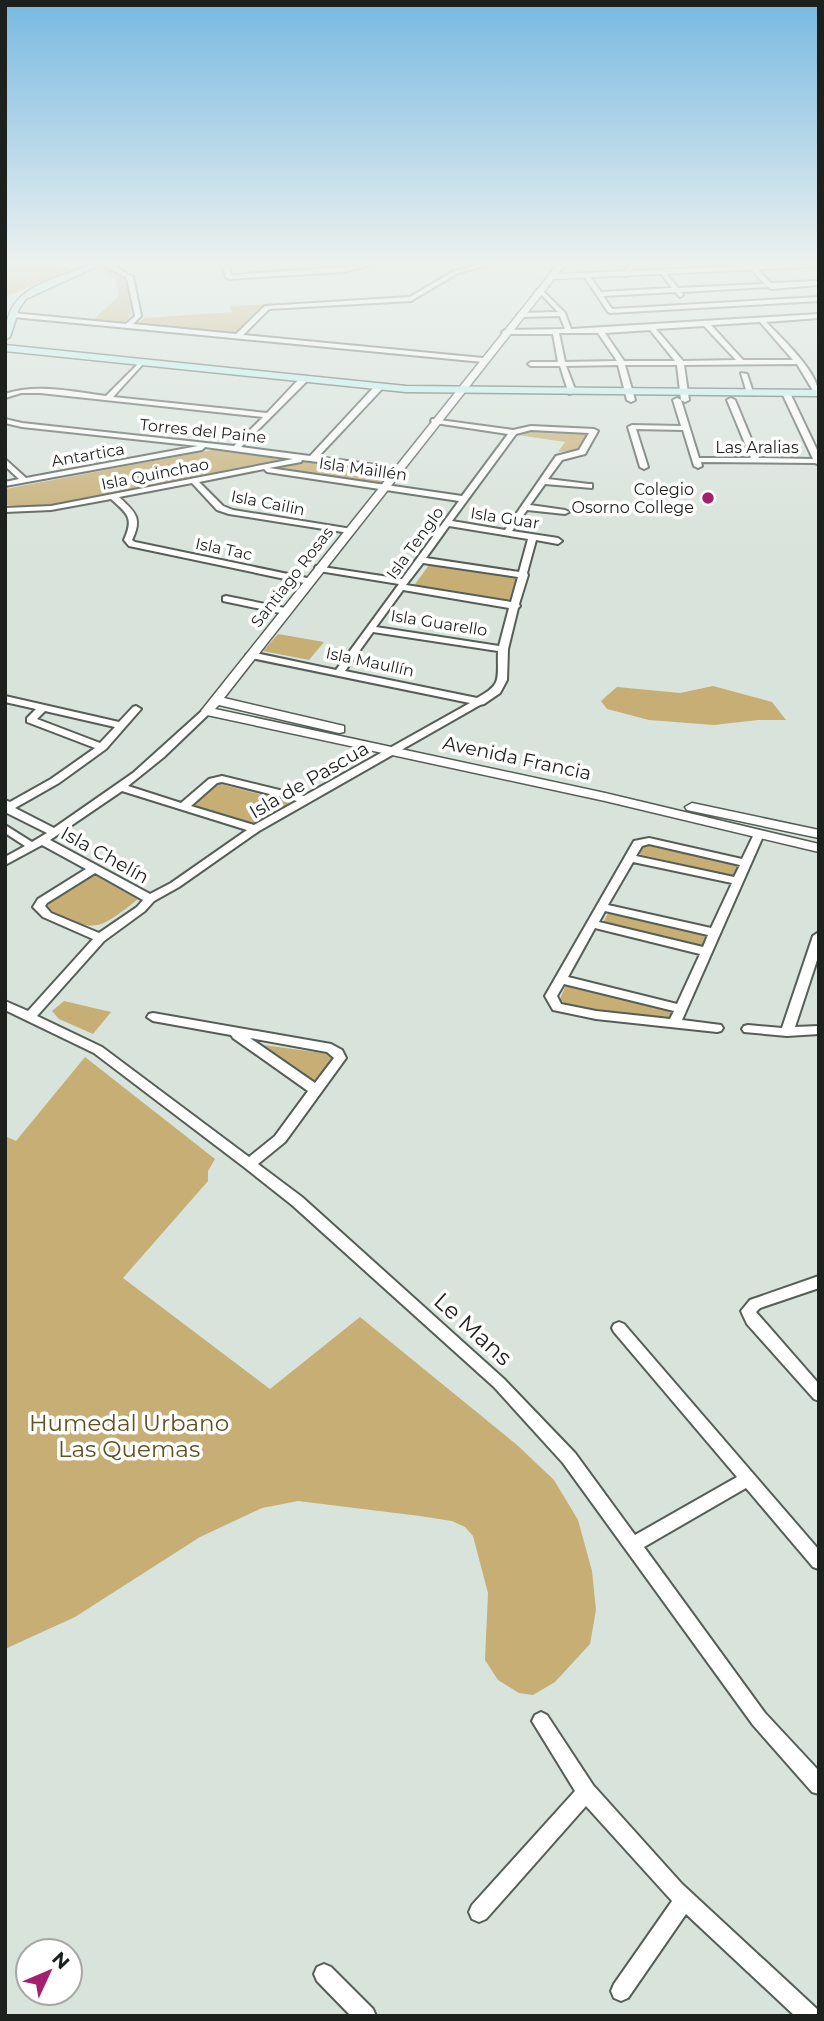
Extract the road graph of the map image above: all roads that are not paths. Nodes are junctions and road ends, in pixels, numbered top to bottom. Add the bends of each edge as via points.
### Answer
1 (49, 359) edge
2 (89, 359) edge
3 (476, 359) edge
4 (561, 359) edge
5 (619, 359) edge
6 (678, 359) edge
7 (739, 359) edge
8 (797, 359) edge
9 (483, 360) joint
10 (621, 362) junction
11 (680, 362) junction
12 (741, 362) junction
13 (799, 362) junction
14 (531, 363) dead end
15 (562, 363) junction
16 (138, 366) junction
17 (743, 374) dead end
18 (300, 383) junction
19 (376, 391) junction
20 (572, 392) junction
21 (751, 393) junction
22 (819, 394) edge
23 (455, 395) junction
24 (5, 396) edge
25 (630, 396) junction
26 (788, 397) junction
27 (682, 398) junction
28 (107, 399) junction
29 (732, 400) junction
30 (819, 401) edge
31 (268, 415) junction
32 (5, 421) edge
33 (435, 421) junction
34 (686, 428) junction
35 (513, 432) junction
36 (216, 446) junction
37 (236, 448) junction
38 (311, 458) junction
39 (5, 461) edge
40 (756, 461) junction
41 (818, 462) edge
42 (644, 467) dead end
43 (257, 468) junction
44 (397, 470) junction
45 (193, 480) junction
46 (25, 481) junction
47 (544, 481) junction
48 (5, 485) edge
49 (384, 486) junction
50 (589, 486) dead end
51 (113, 496) junction
52 (464, 499) junction
53 (525, 507) junction
54 (5, 510) edge
55 (565, 512) dead end
56 (447, 523) junction
57 (349, 531) junction
58 (507, 533) junction
59 (532, 538) junction
60 (558, 541) dead end
61 (132, 544) joint
62 (420, 560) junction
63 (319, 568) junction
64 (524, 575) junction
65 (309, 581) junction
66 (402, 585) junction
67 (226, 599) dead end
68 (516, 606) junction
69 (285, 611) junction
70 (371, 629) junction
71 (503, 649) junction
72 (251, 655) junction
73 (340, 671) junction
74 (5, 699) edge
75 (481, 702) junction
76 (211, 705) junction
77 (44, 708) junction
78 (136, 709) dead end
79 (119, 725) junction
80 (407, 744) junction
81 (102, 747) junction
82 (394, 751) junction
83 (493, 768) junction
84 (122, 788) junction
85 (306, 800) junction
86 (6, 807) edge
87 (183, 807) junction
88 (736, 822) junction
89 (5, 828) edge
90 (255, 829) junction
91 (55, 833) junction
92 (759, 834) junction
93 (819, 834) edge
94 (38, 844) junction
95 (819, 848) edge
96 (630, 858) junction
97 (5, 862) edge
98 (747, 863) junction
99 (94, 869) junction
100 (739, 881) junction
101 (150, 899) junction
102 (602, 907) junction
103 (592, 924) junction
104 (716, 933) junction
105 (819, 936) edge
106 (100, 938) junction
107 (707, 952) junction
108 (813, 969) edge
109 (561, 979) junction
110 (5, 1005) edge
111 (682, 1009) junction
112 (30, 1016) junction
113 (153, 1017) dead end
114 (676, 1022) junction
115 (717, 1028) dead end
116 (748, 1029) dead end
117 (819, 1030) edge
118 (233, 1032) junction
119 (787, 1032) junction
120 (317, 1091) junction
121 (249, 1164) junction
122 (819, 1282) edge
123 (619, 1328) dead end
124 (819, 1395) edge
125 (748, 1479) junction
126 (633, 1545) junction
127 (819, 1562) edge
128 (541, 1721) dead end
129 (819, 1785) edge
130 (586, 1792) junction
131 (684, 1900) junction
132 (479, 1912) dead end
133 (324, 1974) dead end
134 (621, 1991) dead end
135 (366, 2016) edge
136 (810, 2016) edge

1 - 16 main road
2 - 16 main road
3 - 9 street
4 - 15 street
5 - 10 street
6 - 11 street
7 - 12 street
8 - 13 street
9 - 23 street, Santiago Rosas
10 - 11 street
10 - 15 street
10 - 25 street
11 - 12 street
11 - 27 street
12 - 13 street
13 - 22 street
14 - 15 street
15 - 20 street
16 - 18 main road
16 - 28 street
17 - 21 street
18 - 19 main road
18 - 31 street
19 - 23 main road
19 - 38 street
20 - 23 main road
20 - 25 main road
21 - 26 main road
21 - 27 main road
22 - 26 main road
23 - 25 main road
23 - 33 street, Santiago Rosas
24 - 28 street via 34,391
25 - 27 main road
26 - 29 main road
26 - 30 main road
26 - 41 street
27 - 29 main road
27 - 34 street
28 - 31 street
29 - 40 street
31 - 37 street
32 - 36 street, Torres del Paine
33 - 35 street
33 - 44 street, Santiago Rosas
34 - 40 street, Las Aralias via 697,464
34 - 42 street via 632,426
35 - 47 street via 531,428 592,430 582,452 560,457
35 - 52 street, Isla Tenglo
36 - 37 street, Torres del Paine
36 - 46 street, Antartica
37 - 38 street, Torres del Paine
38 - 43 street, Isla Quinchao
38 - 44 street, Torres del Paine
39 - 46 street
40 - 41 street, Las Aralias
43 - 45 street, Isla Quinchao
43 - 49 street, Isla Maillén
44 - 49 street, Santiago Rosas
45 - 51 street, Isla Quinchao
45 - 57 street, Isla Cailin via 220,508 232,512
46 - 48 street, Antartica
47 - 50 street
47 - 53 street
49 - 52 street, Isla Maillén
49 - 57 street, Santiago Rosas
51 - 54 street, Isla Quinchao via 51,508
51 - 61 street via 135,519 128,540
52 - 56 street, Isla Tenglo
53 - 55 street
53 - 58 street
56 - 58 street, Isla Guar
56 - 62 street, Isla Tenglo
57 - 63 street, Santiago Rosas
58 - 59 street, Isla Guar
59 - 60 street, Isla Guar
59 - 64 street, Isla de Pascua
61 - 65 street, Isla Tac
62 - 64 street
62 - 66 street, Isla Tenglo
63 - 65 street, Santiago Rosas
63 - 66 street
64 - 68 street, Isla de Pascua
65 - 69 street, Santiago Rosas
66 - 68 street
66 - 70 street, Isla Tenglo
67 - 69 street
68 - 71 street, Isla de Pascua
69 - 72 street, Santiago Rosas
70 - 71 street, Isla Guarello
70 - 73 street, Isla Tenglo
71 - 75 street, Isla de Pascua via 500,687
72 - 73 street, Isla Maullín
72 - 76 street, Santiago Rosas
73 - 75 street, Isla Maullín
74 - 77 street
75 - 80 street, Isla de Pascua
76 - 80 street, Avenida Francia
76 - 82 street, Avenida Francia
76 - 84 street, Santiago Rosas
77 - 79 street
77 - 81 street via 30,720
78 - 79 street
79 - 81 street
80 - 82 street, Isla de Pascua
80 - 83 street, Avenida Francia
81 - 86 street via 55,781
82 - 83 street, Avenida Francia
82 - 85 street, Isla de Pascua
83 - 88 street, Avenida Francia
84 - 87 street
84 - 91 street, Santiago Rosas
85 - 87 street via 222,779 213,781
85 - 90 street, Isla de Pascua
86 - 91 street
87 - 90 street
88 - 92 street, Avenida Francia
88 - 93 street, Avenida Francia
89 - 94 street, Isla Chelín
90 - 101 street, Isla de Pascua
91 - 94 street, Santiago Rosas
92 - 95 street, Avenida Francia
92 - 98 street
94 - 97 street, Santiago Rosas
94 - 99 street, Isla Chelín
96 - 98 street via 638,843 649,841
96 - 100 street
96 - 102 street
98 - 100 street
99 - 101 street, Isla Chelín
99 - 106 street via 38,907
100 - 104 street
101 - 106 street, Isla de Pascua
102 - 103 street
102 - 104 street
103 - 107 street
103 - 109 street
104 - 107 street
105 - 108 street
106 - 112 street, Isla de Pascua
107 - 111 street
108 - 119 street
109 - 111 street
109 - 114 street via 551,996 557,1007 590,1016
110 - 112 street, Le Mans
111 - 114 street
112 - 121 street, Le Mans via 107,1056
113 - 118 street
114 - 115 street
116 - 119 street
117 - 119 street
118 - 120 street
118 - 120 street via 331,1048 340,1058
120 - 121 street via 281,1139
121 - 126 street, Le Mans via 297,1201 499,1384 569,1458
122 - 124 street via 755,1304 748,1311 751,1321
123 - 125 street
125 - 126 street
125 - 127 street
126 - 129 street, Le Mans via 759,1719
128 - 130 street
130 - 131 street
130 - 132 street
131 - 134 street
131 - 136 street
133 - 135 street

